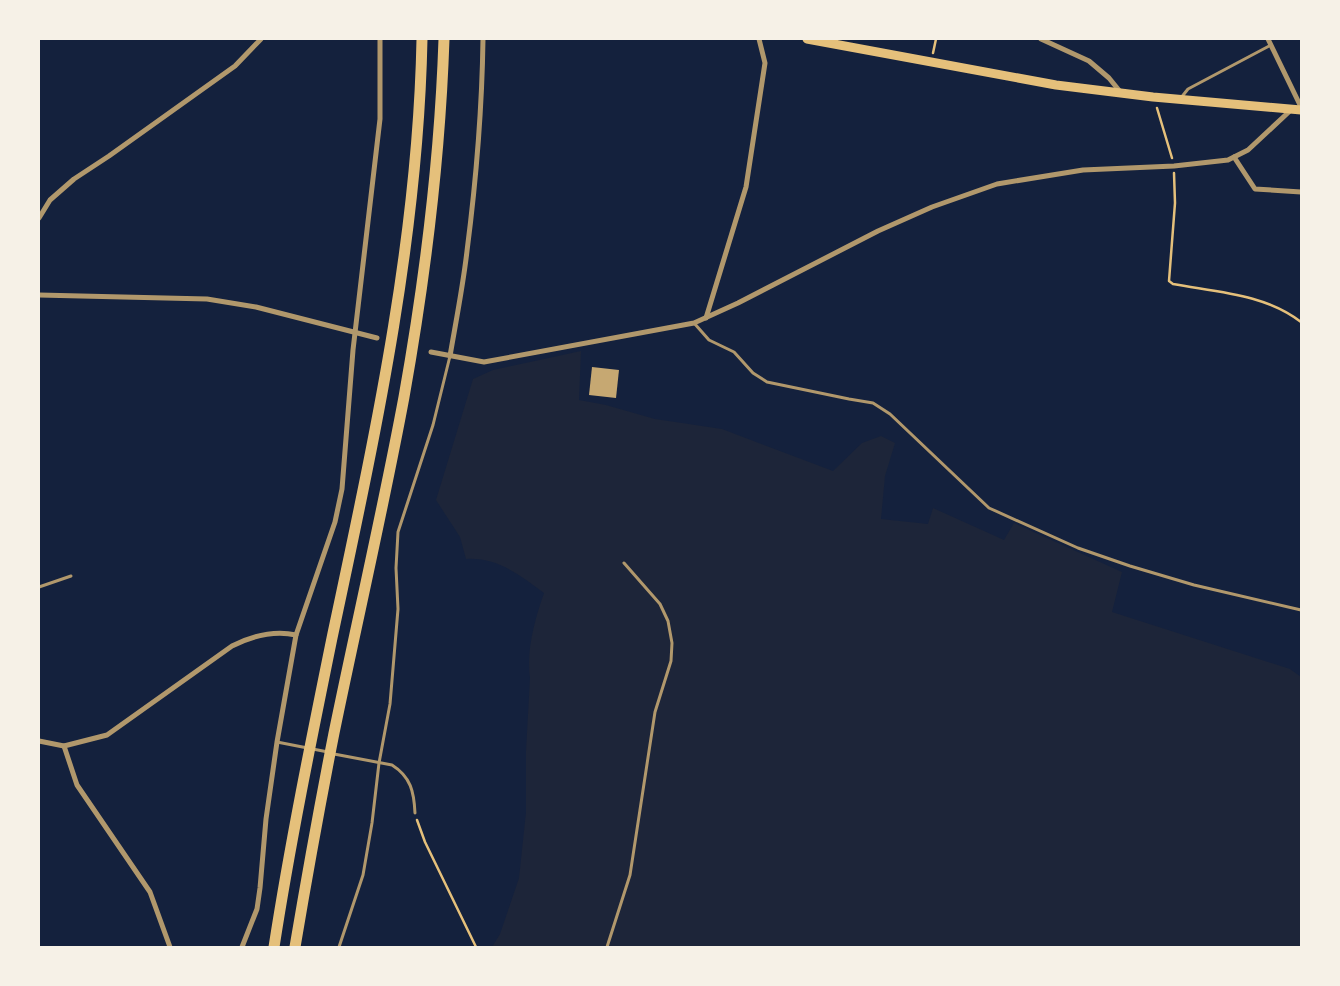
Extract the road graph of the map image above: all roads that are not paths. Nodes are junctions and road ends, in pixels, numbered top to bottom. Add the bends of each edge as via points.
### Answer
1 (261, 39) edge
2 (380, 39) edge
3 (422, 39) edge
4 (444, 39) edge
5 (483, 39) edge
6 (759, 39) edge
7 (807, 39) edge
8 (1041, 39) edge
9 (1270, 42) edge
10 (1122, 94) junction
11 (1179, 100) junction
12 (1298, 109) edge
13 (1234, 157) junction
14 (1301, 192) edge
15 (39, 218) edge
16 (39, 295) edge
17 (706, 318) junction
18 (694, 323) junction
19 (355, 332) junction
20 (377, 338) dead end
21 (431, 352) dead end
22 (450, 356) junction
23 (624, 562) dead end
24 (72, 576) dead end
25 (39, 587) edge
26 (1301, 610) edge
27 (296, 635) junction
28 (39, 741) edge
29 (277, 742) junction
30 (64, 746) junction
31 (380, 763) junction
32 (415, 813) road end
33 (170, 947) edge
34 (242, 947) edge
35 (274, 947) edge
36 (295, 947) edge
37 (339, 947) edge
38 (606, 947) edge

1 - 15 street via 235,66 74,180 50,200
2 - 19 street via 380,119
3 - 35 highway via 411,207 393,334 372,454 312,735
4 - 36 highway via 439,144 414,339 391,466 334,734
5 - 22 street via 476,168 467,252
6 - 17 street via 765,63 746,187
7 - 10 main road
8 - 10 street via 1089,61
9 - 11 lane via 1188,89
9 - 12 street
10 - 11 main road
11 - 12 main road
12 - 13 street via 1248,150
13 - 14 street via 1255,189
13 - 17 street via 1174,166 1083,170 997,184 878,231
16 - 19 street via 207,299
17 - 18 street
18 - 22 street via 484,362
18 - 26 lane via 709,340 734,352 753,374 767,382 873,402 890,414 989,508 1113,560 1194,585
19 - 20 street
19 - 27 street via 338,508
21 - 22 street
22 - 31 lane via 433,425 398,532 395,658
23 - 38 lane via 660,604 668,621 672,643 671,662 655,712 630,876
24 - 25 lane
27 - 29 street
27 - 30 street via 280,633 248,638 106,735
28 - 30 street
29 - 31 lane
29 - 34 street via 260,888
30 - 33 street via 78,785 150,892
31 - 32 lane via 392,765 408,779 415,797
31 - 37 lane via 363,875

